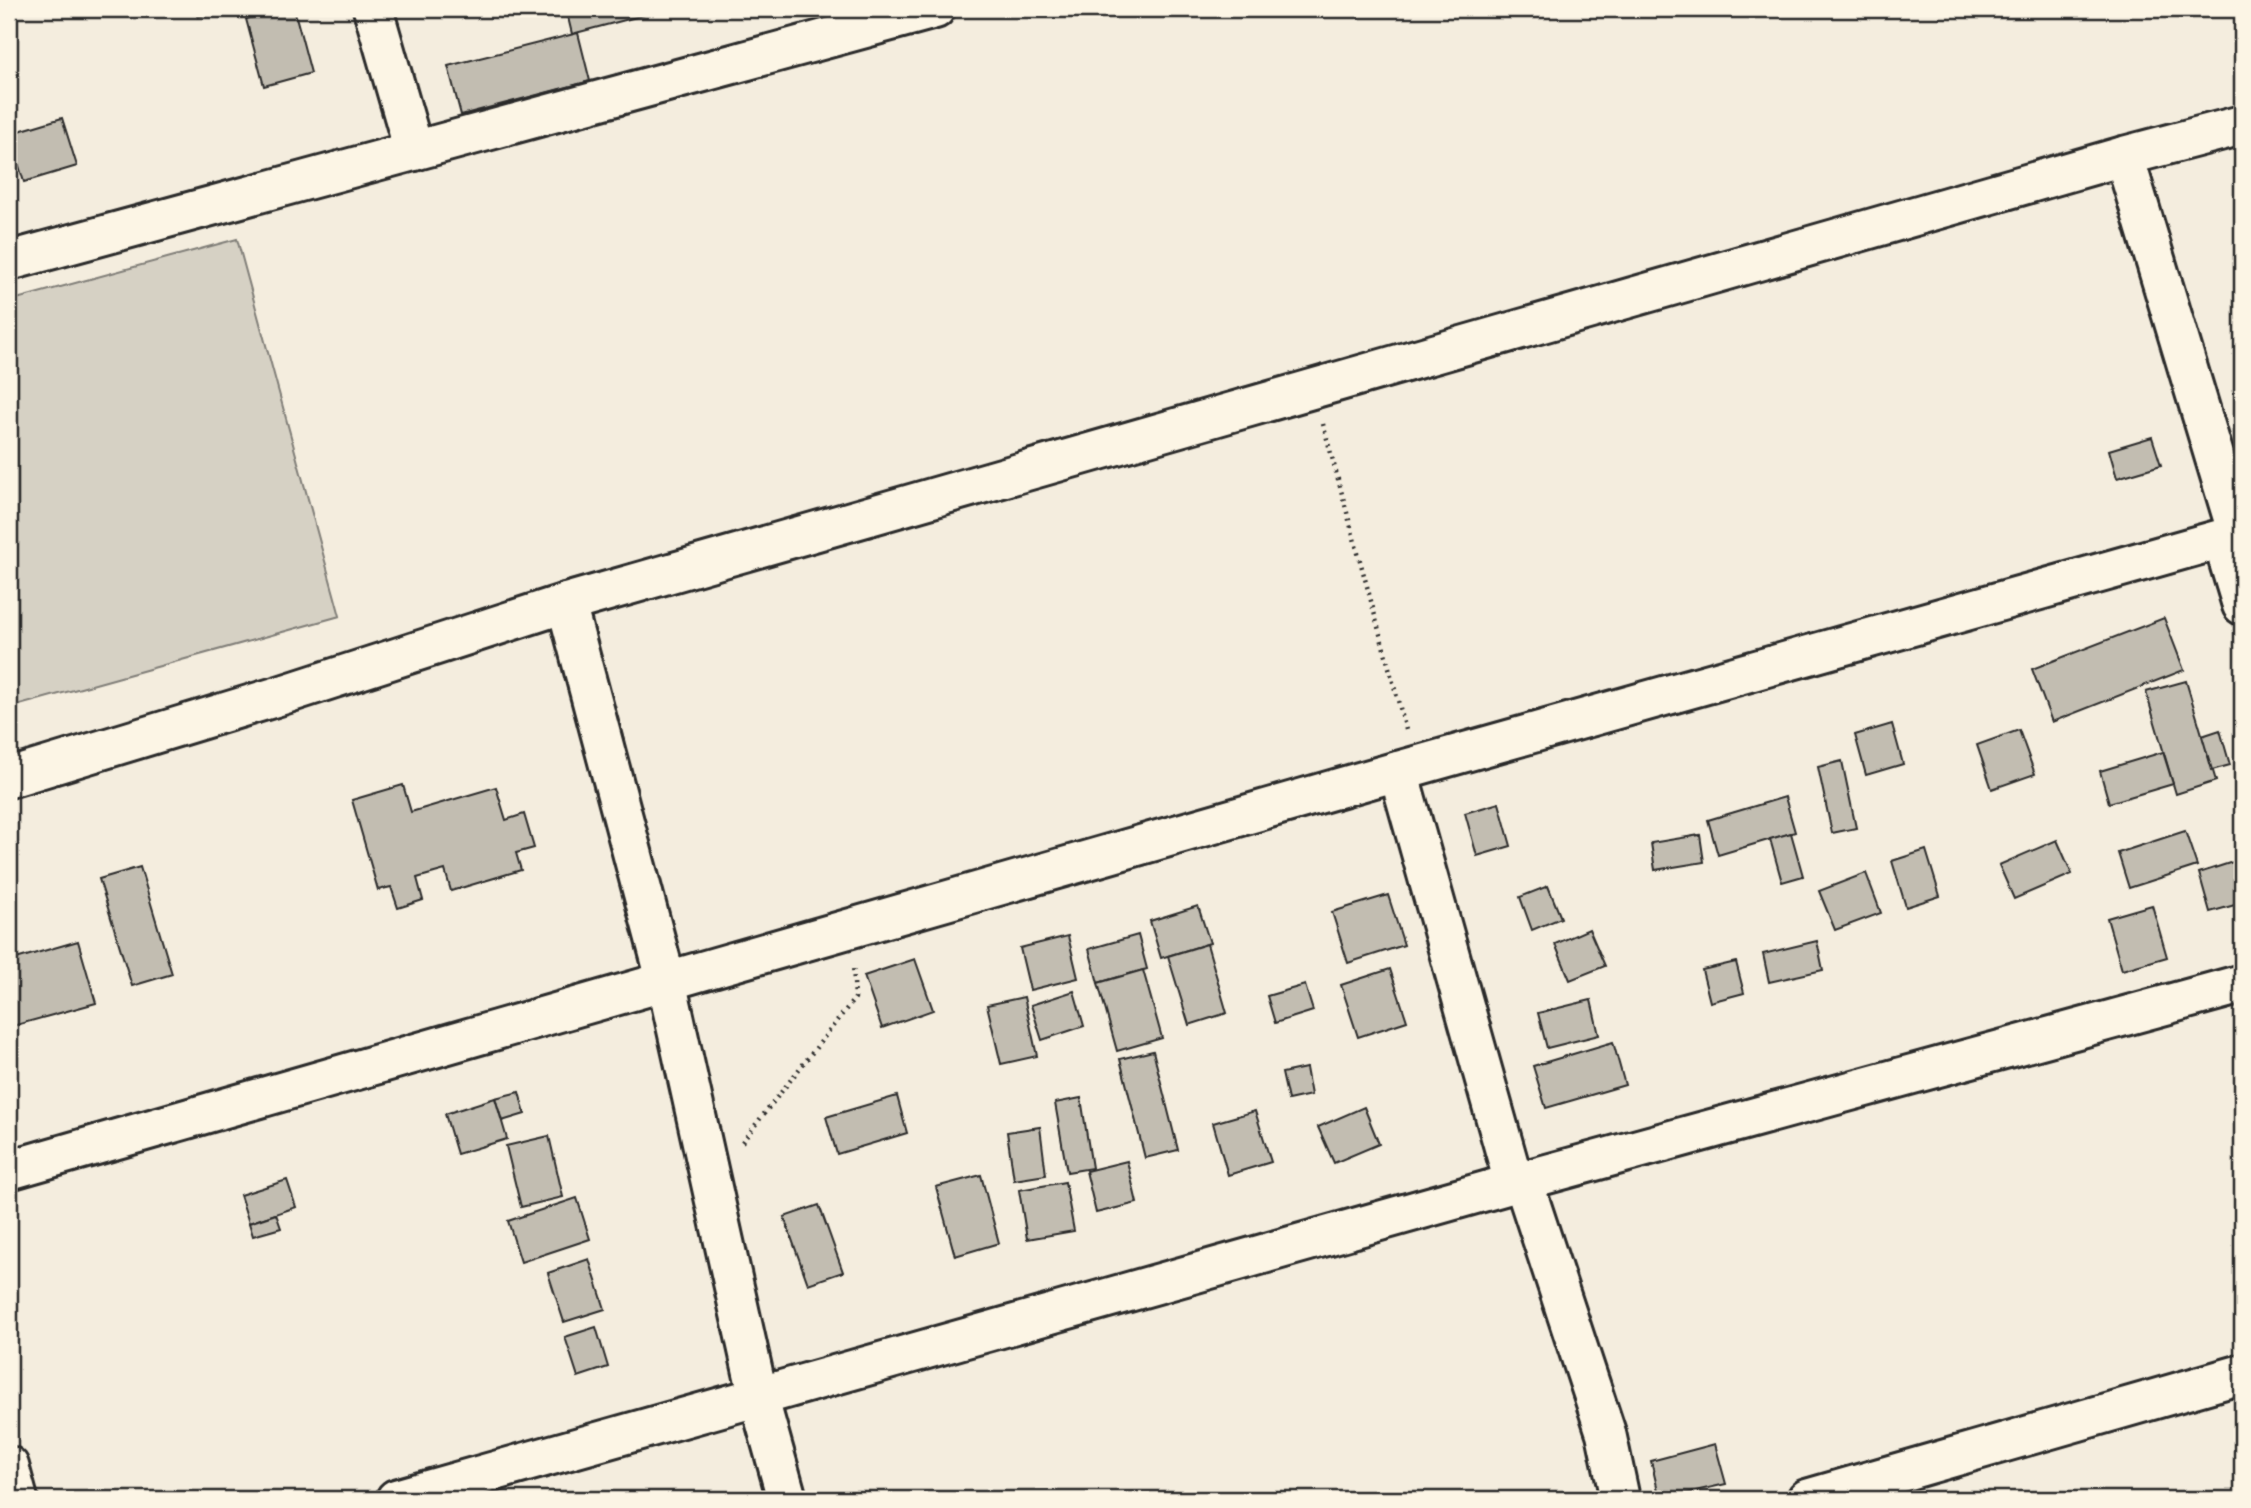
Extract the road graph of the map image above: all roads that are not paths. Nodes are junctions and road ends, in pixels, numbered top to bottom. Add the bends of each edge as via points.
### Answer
1 (373, 9) edge
2 (935, 9) edge
3 (2242, 125) edge
4 (414, 151) junction
5 (2124, 156) junction
6 (9, 261) edge
7 (2234, 536) edge
8 (566, 603) junction
9 (2242, 605) edge
10 (1407, 768) junction
11 (9, 778) edge
12 (666, 980) junction
13 (2242, 984) edge
14 (9, 1170) edge
15 (1519, 1182) junction
16 (2242, 1374) edge
17 (758, 1395) junction
18 (9, 1466) edge
19 (18, 1499) edge
20 (396, 1499) edge
21 (788, 1499) edge
22 (1620, 1499) edge
23 (1807, 1499) edge

1 - 4 street
2 - 4 street
3 - 5 street
4 - 6 street
5 - 7 street
5 - 8 street
7 - 9 street
7 - 10 street
8 - 11 street
8 - 12 street
10 - 12 street
10 - 15 street
12 - 14 street
12 - 17 street
13 - 15 street
15 - 17 street
15 - 22 street via 1606,1433
16 - 23 street
17 - 20 street
17 - 21 street
18 - 19 street

